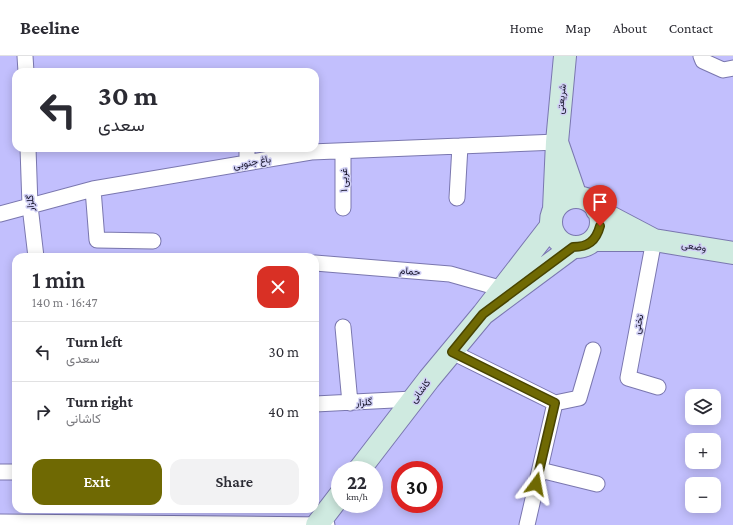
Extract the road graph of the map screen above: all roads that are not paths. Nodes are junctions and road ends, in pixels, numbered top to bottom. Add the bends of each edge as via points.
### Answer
1 (25, 56) edge
2 (564, 56) edge
3 (701, 56) edge
4 (26, 68) edge
5 (733, 68) edge
6 (557, 142) junction
7 (460, 146) junction
8 (343, 151) junction
9 (28, 152) edge
10 (246, 152) edge
11 (311, 152) edge
12 (319, 152) edge
13 (247, 163) junction
14 (92, 189) junction
15 (576, 197) junction
16 (457, 198) dead end
17 (30, 206) junction
18 (343, 208) dead end
19 (597, 210) junction
20 (0, 214) edge
21 (553, 218) junction
22 (594, 240) junction
23 (654, 240) junction
24 (153, 241) dead end
25 (573, 247) junction
26 (36, 253) edge
27 (733, 253) edge
28 (319, 263) edge
29 (503, 289) junction
30 (483, 314) junction
31 (343, 327) dead end
32 (593, 350) dead end
33 (452, 352) junction
34 (658, 387) dead end
35 (413, 399) junction
36 (350, 403) junction
37 (555, 403) junction
38 (319, 404) edge
39 (366, 461) edge
40 (540, 470) junction
41 (0, 472) edge
42 (12, 472) edge
43 (597, 484) dead end
44 (331, 510) edge
45 (0, 522) edge
46 (67, 524) edge
47 (322, 525) edge
48 (527, 525) edge

1 - 4 street
2 - 6 street, شریعتی
3 - 5 street via 703,61 724,70
6 - 7 street, باغ جنوبی
6 - 15 street
6 - 21 street, شریعتی
7 - 8 street, باغ جنوبی
7 - 16 street
8 - 12 street, باغ جنوبی
8 - 18 street, ۱ غربی
9 - 17 street, گلزار
10 - 13 street
11 - 13 street, باغ جنوبی
13 - 14 street, باغ جنوبی
14 - 17 street, باغ جنوبی
14 - 24 street via 97,240
15 - 19 street via 584,199
15 - 21 street via 560,203
17 - 20 street, باغ جنوبی
17 - 26 street, گلزار
19 - 22 street via 600,226
19 - 23 street
21 - 25 street via 554,234 559,241
21 - 29 street
22 - 23 street
22 - 25 street via 581,247
23 - 27 street, وضعی
23 - 34 street, تختی via 628,378
25 - 30 street
28 - 29 street, حمام via 450,274
29 - 30 street
30 - 33 street, کاشانی
31 - 36 street
32 - 37 street via 579,398
33 - 35 street, کاشانی
33 - 37 street
35 - 36 street, گلزار
35 - 39 street, کاشانی
36 - 38 street, گلزار
37 - 40 street
40 - 43 street
40 - 48 street
41 - 42 street
44 - 47 street
45 - 46 street
46 - 47 street

